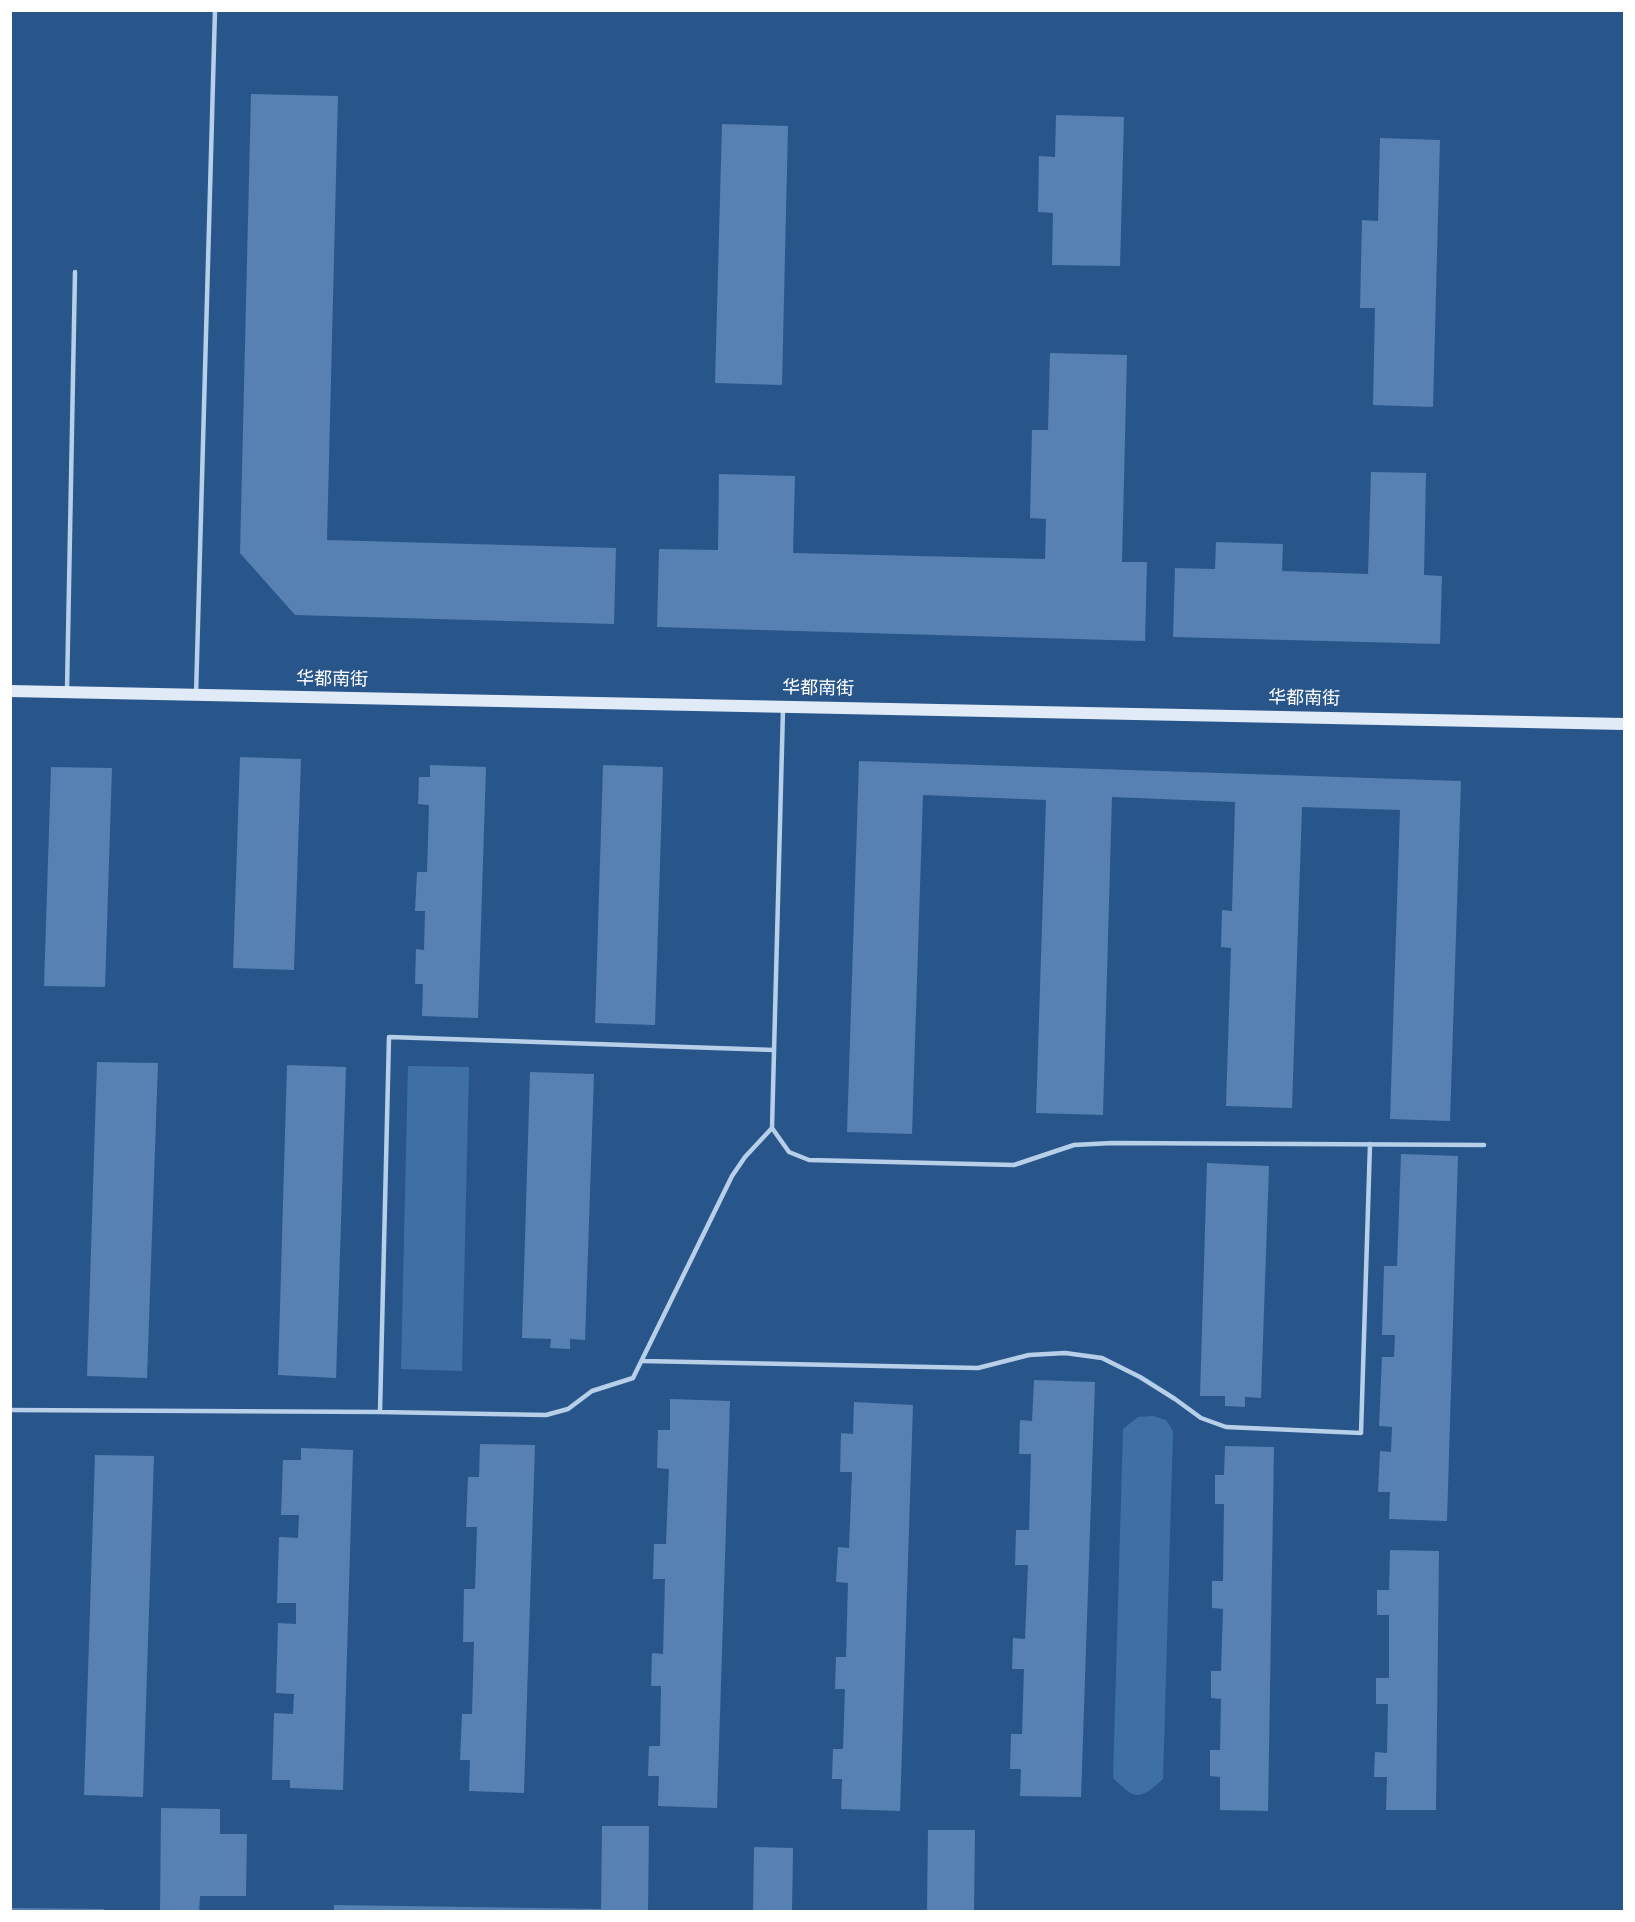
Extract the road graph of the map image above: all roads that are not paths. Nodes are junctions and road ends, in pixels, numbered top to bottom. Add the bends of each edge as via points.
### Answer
1 (214, 10) edge
2 (75, 272) dead end
3 (10, 691) edge
4 (67, 693) junction
5 (196, 695) junction
6 (783, 707) junction
7 (1624, 724) edge
8 (774, 1050) junction
9 (772, 1128) junction
10 (1370, 1144) junction
11 (1484, 1145) dead end
12 (643, 1361) junction
13 (10, 1410) edge
14 (380, 1412) junction

1 - 5 lane
2 - 4 lane
3 - 4 street, 华都南街
4 - 5 street, 华都南街
5 - 6 street, 华都南街
6 - 7 street, 华都南街
6 - 8 lane
8 - 9 lane
8 - 14 lane via 388,1037
9 - 10 lane via 789,1152 809,1160 1014,1165 1074,1145
9 - 12 lane via 732,1176
10 - 11 lane
10 - 12 lane via 1361,1433 1226,1427 1201,1418 1140,1377 1102,1358 1065,1353 1029,1355 978,1368
12 - 14 lane via 633,1378 592,1391 568,1409 546,1415
13 - 14 lane

